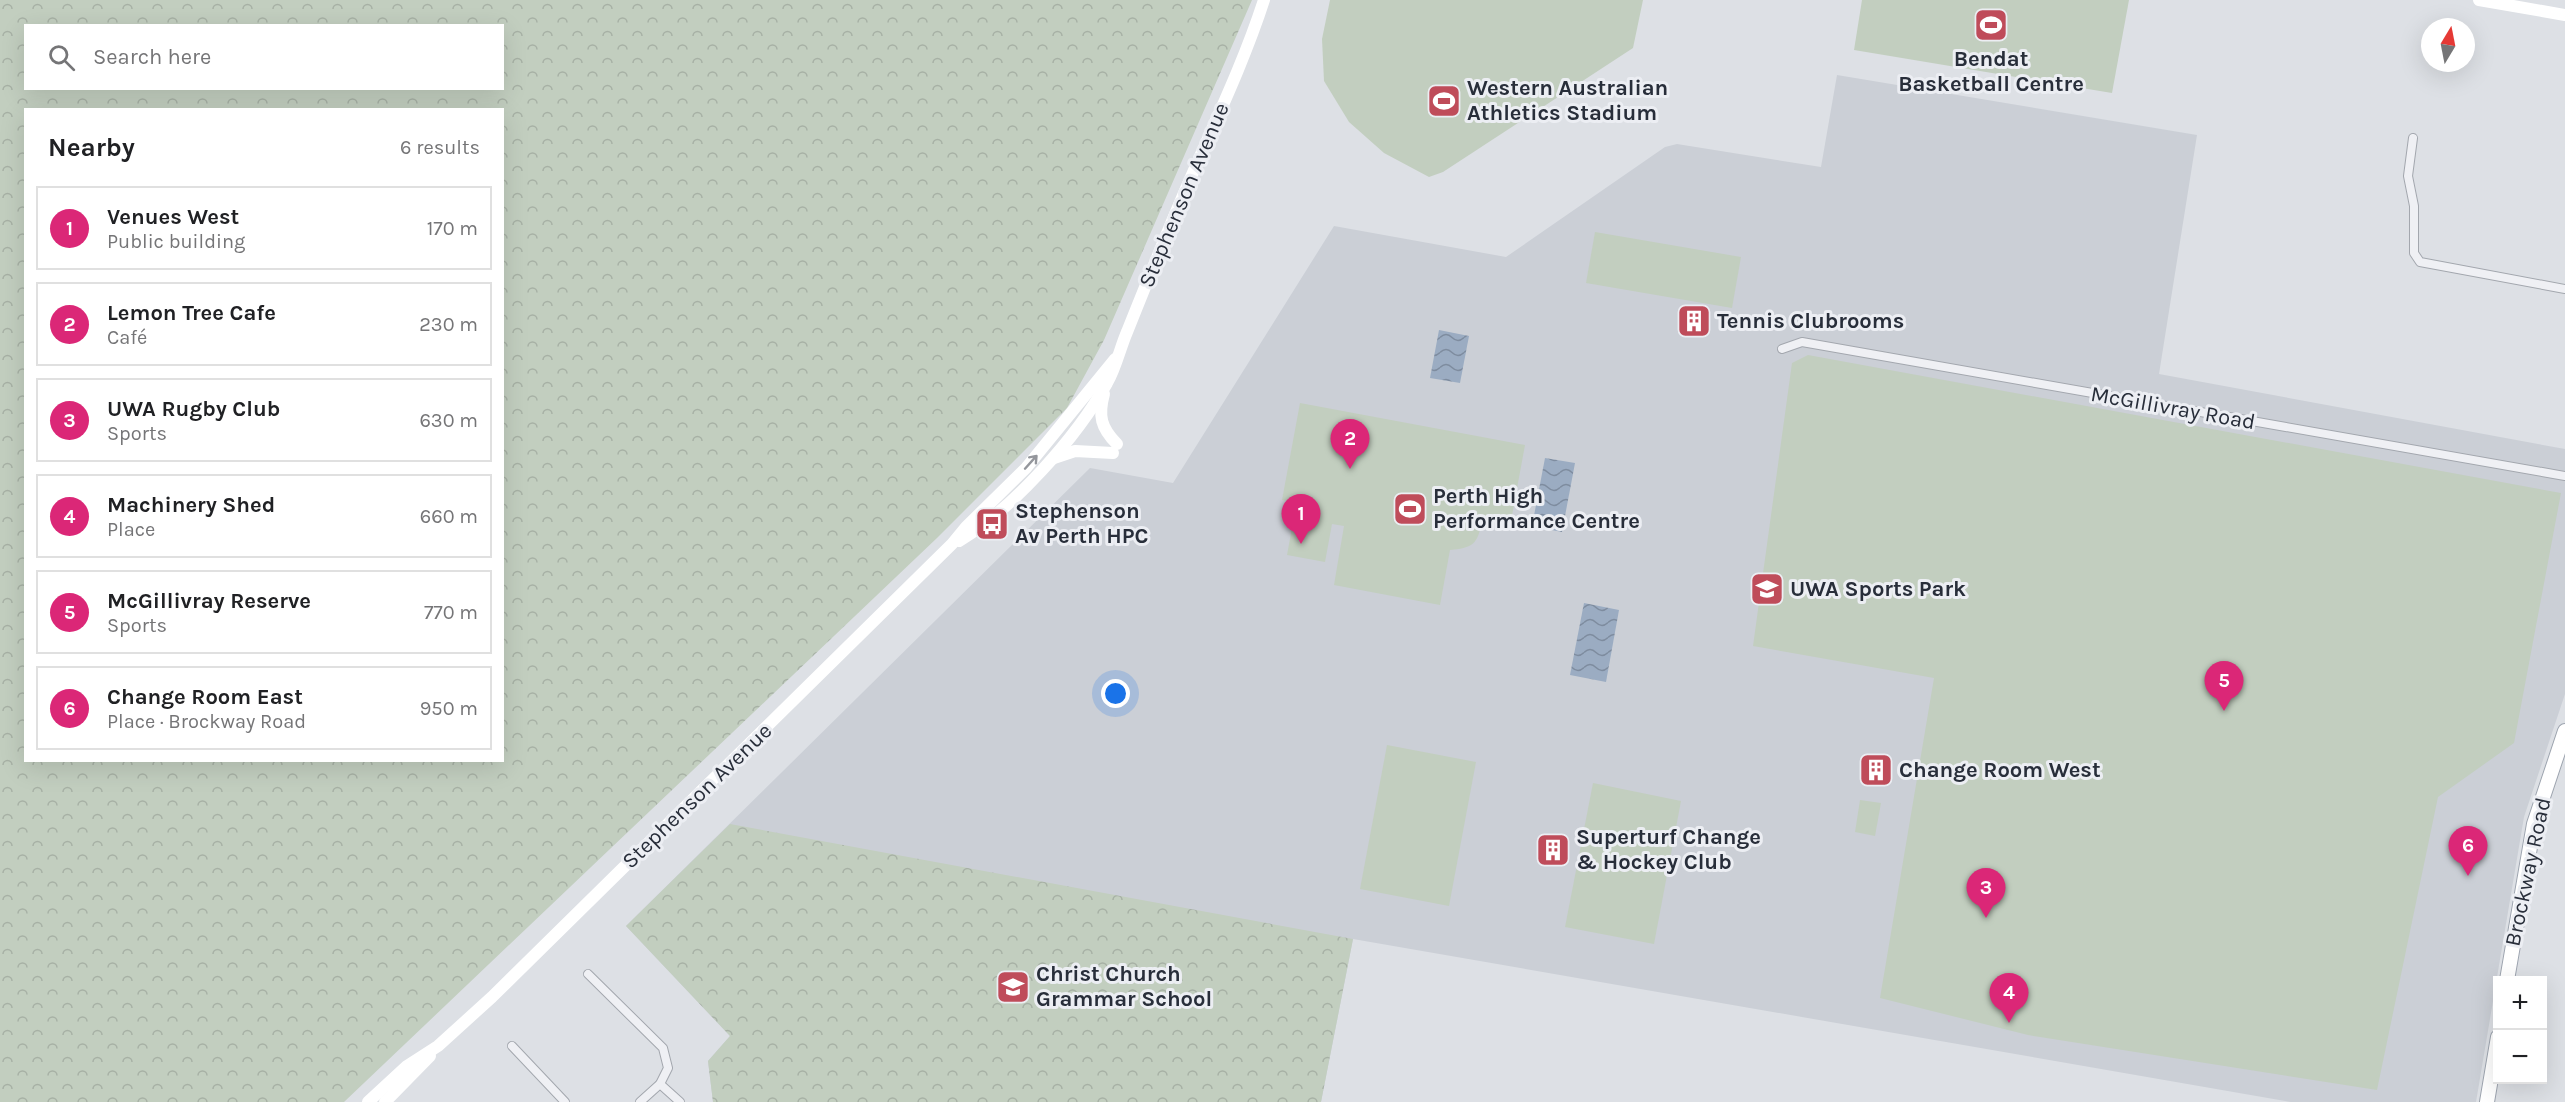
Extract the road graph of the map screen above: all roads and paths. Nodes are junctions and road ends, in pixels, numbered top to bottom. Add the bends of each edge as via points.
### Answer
1 (1264, 0) edge
2 (1273, 0) edge
3 (2479, 0) edge
4 (2565, 15) edge
5 (1254, 30) junction
6 (2414, 138) dead end
7 (2565, 289) edge
8 (1782, 350) dead end
9 (1115, 359) junction
10 (1108, 381) junction
11 (1050, 460) junction
12 (2565, 476) edge
13 (952, 544) junction
14 (2565, 731) edge
15 (2565, 757) edge
16 (588, 974) dead end
17 (2508, 976) edge
18 (2517, 976) edge
19 (438, 1046) junction
20 (512, 1046) dead end
21 (421, 1067) junction
22 (2493, 1067) edge
23 (660, 1084) junction
24 (2498, 1084) edge
25 (368, 1102) edge
26 (385, 1102) edge
27 (396, 1102) edge
28 (565, 1102) edge
29 (640, 1102) edge
30 (680, 1102) edge
31 (2487, 1102) edge
32 (2495, 1102) edge

1 - 5 main road, Stephenson Avenue
2 - 5 main road, Stephenson Avenue
3 - 4 main road
5 - 9 main road, Stephenson Avenue
6 - 7 street via 2408,176 2414,206 2414,253 2420,262
8 - 12 street, McGillivray Road via 1802,342
9 - 10 main road, Stephenson Avenue
13 -> 9 main road, Stephenson Avenue via 1026,468
10 - 11 main road, Stephenson Avenue
10 - 11 main road via 1100,417 1115,449 1074,452
11 - 13 main road, Stephenson Avenue via 973,533
13 - 19 main road, Stephenson Avenue
14 - 17 main road, Brockway Road via 2534,824
15 - 18 main road, Brockway Road via 2539,841
16 - 23 street via 663,1048 668,1068
19 - 21 main road, Stephenson Avenue
19 - 25 main road, Stephenson Avenue via 407,1066
20 - 28 street
21 - 26 main road, Stephenson Avenue
21 - 27 main road via 413,1085
22 - 31 main road
23 - 29 street
23 - 30 street
24 - 32 main road

